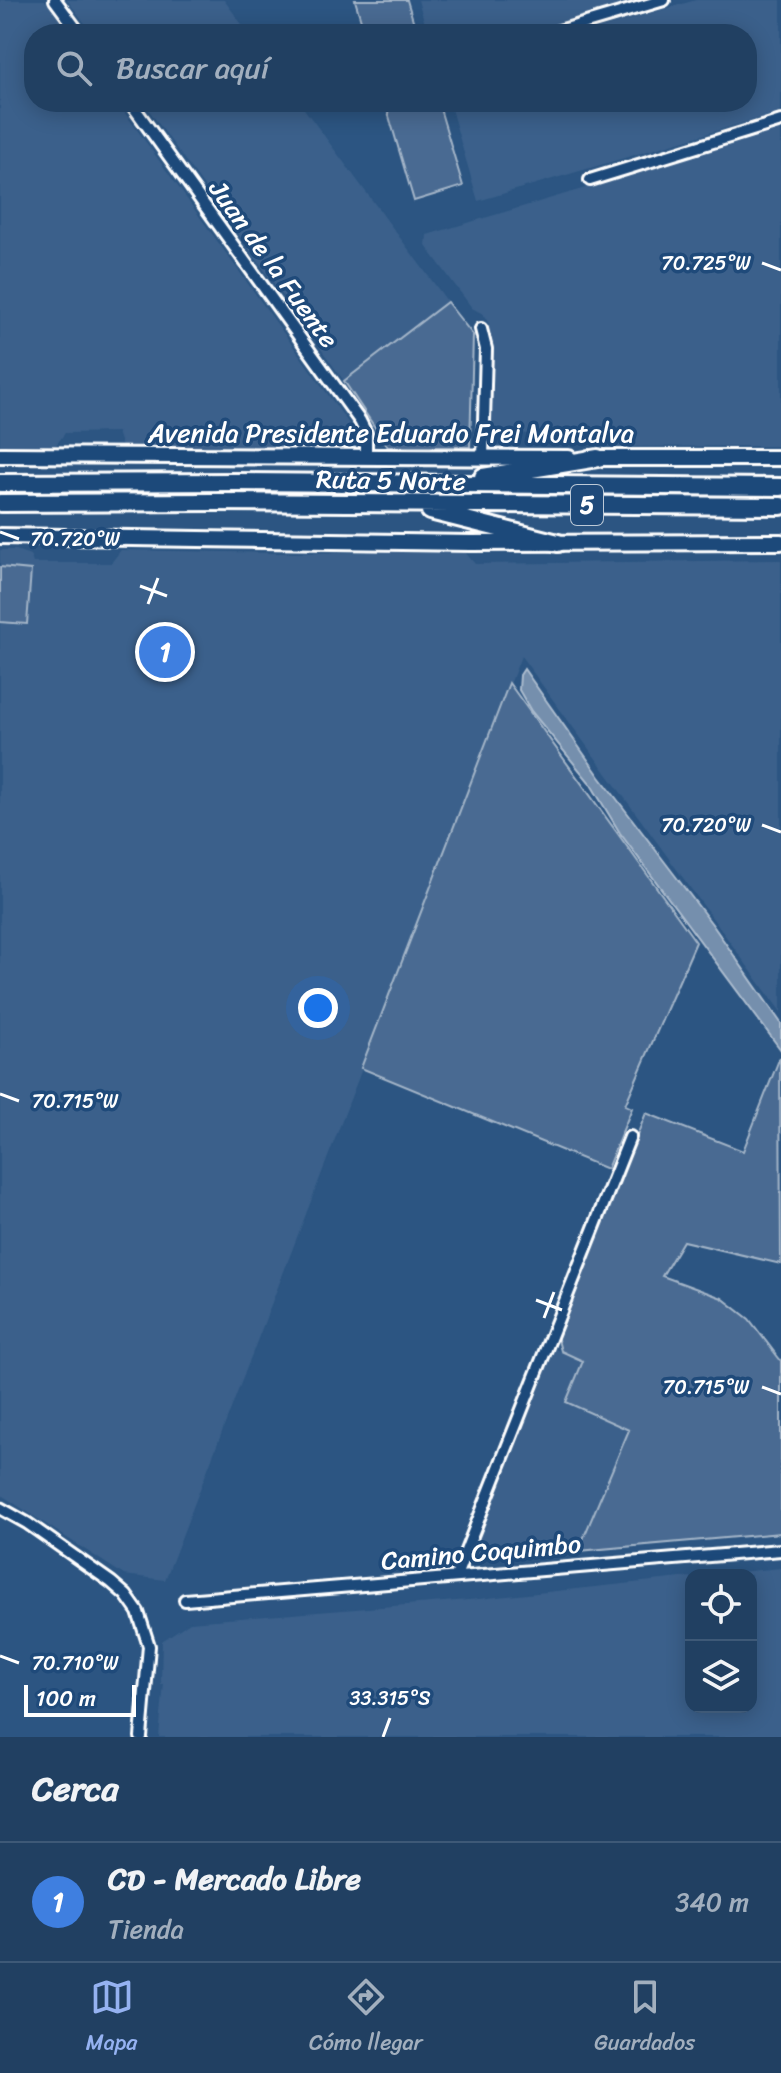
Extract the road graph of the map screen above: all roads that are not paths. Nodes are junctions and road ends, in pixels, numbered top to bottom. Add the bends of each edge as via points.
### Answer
1 (55, 0) edge
2 (664, 0) edge
3 (73, 24) edge
4 (583, 24) edge
5 (137, 112) edge
6 (781, 121) edge
7 (590, 180) dead end
8 (481, 329) dead end
9 (0, 455) edge
10 (366, 457) junction
11 (483, 457) junction
12 (598, 458) junction
13 (781, 458) edge
14 (0, 482) edge
15 (454, 484) junction
16 (781, 487) edge
17 (393, 504) junction
18 (0, 506) edge
19 (781, 506) edge
20 (0, 536) edge
21 (781, 542) edge
22 (558, 543) junction
23 (630, 1137) dead end
24 (0, 1508) edge
25 (781, 1550) edge
26 (456, 1576) junction
27 (185, 1600) dead end
28 (141, 1737) edge

1 - 3 street
2 - 4 street
5 - 10 street, Juan de la Fuente via 360,421
6 - 7 street
8 - 11 street via 486,358
9 - 10 main road, Avenida Presidente Eduardo Frei Montalva
10 - 11 main road, Avenida Presidente Eduardo Frei Montalva
11 - 12 main road, Avenida Presidente Eduardo Frei Montalva
12 - 13 main road, Avenida Presidente Eduardo Frei Montalva
12 - 15 highway
14 - 15 highway, Ruta 5 Norte / 5
15 - 16 highway, Ruta 5 Norte / 5
17 - 18 highway, Ruta 5 Norte / 5
17 - 19 highway, Ruta 5 Norte / 5
17 - 22 highway
20 - 22 main road
21 - 22 main road
23 - 26 street
24 - 28 street via 111,1582 138,1612 149,1646
25 - 26 street, Camino Coquimbo
26 - 27 street, Camino Coquimbo

